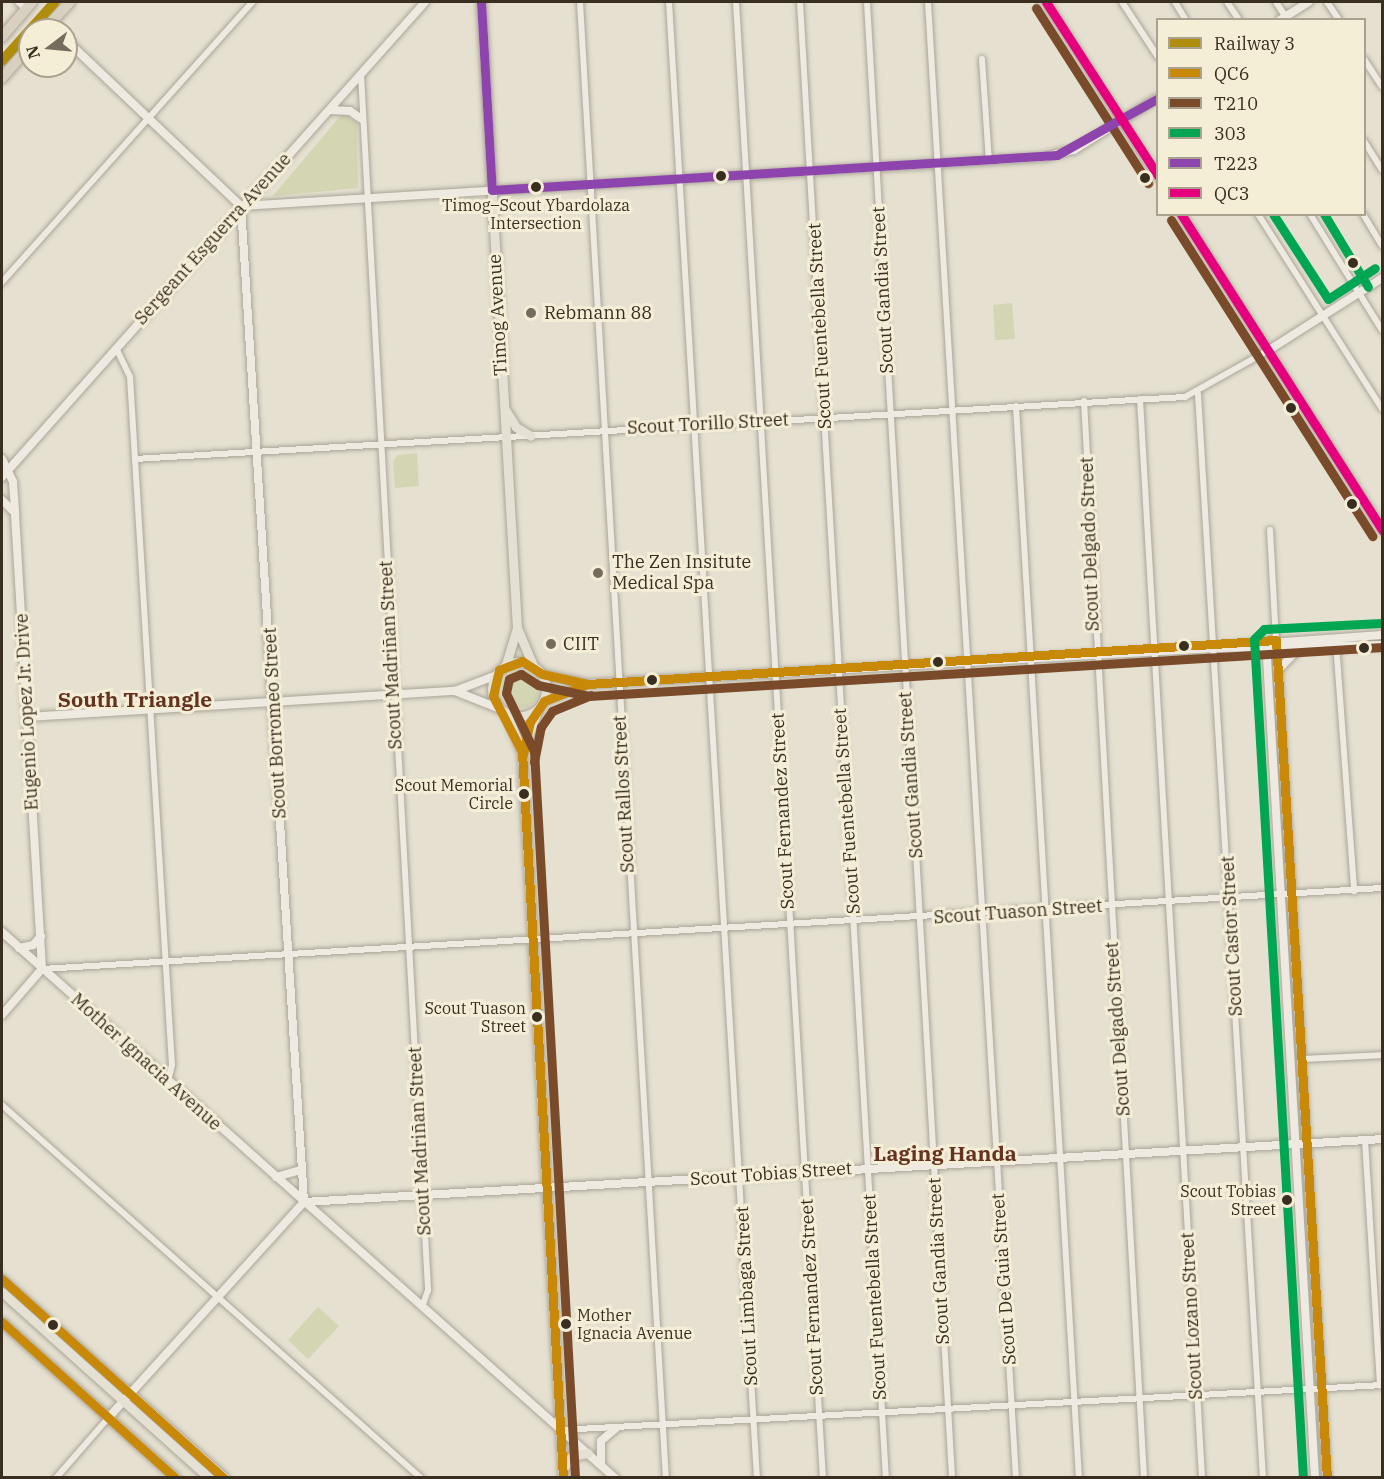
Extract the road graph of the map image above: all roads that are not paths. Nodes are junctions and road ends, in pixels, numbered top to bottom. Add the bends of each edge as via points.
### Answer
1 (70, 2) edge
2 (252, 2) edge
3 (425, 2) edge
4 (481, 2) edge
5 (579, 2) edge
6 (669, 2) edge
7 (736, 2) edge
8 (800, 2) edge
9 (867, 2) edge
10 (928, 2) edge
11 (1046, 2) edge
12 (1122, 2) edge
13 (1175, 2) edge
14 (1227, 2) edge
15 (1276, 2) edge
16 (1309, 2) edge
17 (1327, 2) edge
18 (25, 4) edge
19 (57, 18) edge
20 (1185, 18) edge
21 (1238, 18) edge
22 (1285, 18) edge
23 (1338, 18) edge
24 (2, 36) edge
25 (78, 52) edge
26 (1156, 54) edge
27 (982, 59) dead end
28 (18, 60) edge
29 (1366, 61) edge
30 (362, 75) junction
31 (2, 78) edge
32 (1383, 87) edge
33 (1156, 99) edge
34 (330, 110) junction
35 (148, 119) junction
36 (362, 119) junction
37 (1122, 121) junction
38 (1366, 143) edge
39 (989, 161) junction
40 (937, 164) junction
41 (876, 167) junction
42 (1383, 170) edge
43 (811, 172) junction
44 (1156, 174) edge
45 (746, 175) junction
46 (680, 179) junction
47 (590, 184) junction
48 (492, 190) junction
49 (366, 198) junction
50 (241, 206) junction
51 (1182, 216) edge
52 (1259, 216) edge
53 (1311, 216) edge
54 (1364, 216) edge
55 (1383, 246) edge
56 (1383, 278) edge
57 (2, 282) edge
58 (1358, 293) junction
59 (1324, 316) junction
60 (1383, 330) edge
61 (116, 348) junction
62 (1269, 350) junction
63 (1198, 394) junction
64 (1140, 399) junction
65 (1083, 401) junction
66 (503, 406) junction
67 (1016, 406) junction
68 (1383, 409) edge
69 (953, 410) junction
70 (891, 414) junction
71 (825, 418) junction
72 (760, 421) junction
73 (696, 426) junction
74 (603, 430) junction
75 (531, 436) junction
76 (505, 437) junction
77 (379, 444) junction
78 (259, 451) junction
79 (2, 459) edge
80 (135, 459) junction
81 (8, 469) junction
82 (2, 477) edge
83 (2, 500) edge
84 (15, 513) junction
85 (1270, 530) dead end
86 (1383, 530) edge
87 (517, 628) junction
88 (1383, 635) edge
89 (1335, 637) junction
90 (1274, 640) junction
91 (1266, 644) junction
92 (1383, 645) edge
93 (1336, 647) junction
94 (1215, 648) junction
95 (1299, 648) junction
96 (1153, 651) junction
97 (1095, 655) junction
98 (1029, 658) junction
99 (965, 662) junction
100 (506, 665) junction
101 (534, 666) junction
102 (903, 666) junction
103 (838, 670) junction
104 (775, 673) junction
105 (542, 674) junction
106 (1277, 674) junction
107 (494, 676) junction
108 (707, 678) junction
109 (619, 682) junction
110 (588, 684) junction
111 (455, 691) junction
112 (394, 695) junction
113 (273, 702) junction
114 (541, 705) junction
115 (150, 710) junction
116 (503, 711) junction
117 (27, 717) junction
118 (522, 753) junction
119 (1275, 811) junction
120 (1286, 811) junction
121 (1383, 888) edge
122 (1354, 891) junction
123 (1291, 894) junction
124 (1280, 895) junction
125 (1230, 899) junction
126 (1167, 903) junction
127 (1110, 906) junction
128 (1047, 910) junction
129 (982, 914) junction
130 (919, 918) junction
131 (854, 921) junction
132 (790, 926) junction
133 (724, 930) junction
134 (2, 932) edge
135 (41, 936) junction
136 (630, 936) junction
137 (531, 942) junction
138 (19, 948) junction
139 (409, 948) junction
140 (288, 955) junction
141 (165, 962) junction
142 (42, 969) junction
143 (2, 1015) edge
144 (1383, 1054) edge
145 (1301, 1059) junction
146 (168, 1081) junction
147 (2, 1105) edge
148 (1383, 1139) edge
149 (1365, 1140) junction
150 (1295, 1144) junction
151 (1306, 1144) junction
152 (1244, 1147) junction
153 (1182, 1151) junction
154 (1126, 1154) junction
155 (1061, 1158) junction
156 (997, 1161) junction
157 (934, 1165) junction
158 (867, 1168) junction
159 (301, 1170) junction
160 (805, 1172) junction
161 (741, 1176) junction
162 (276, 1177) junction
163 (645, 1182) junction
164 (546, 1187) junction
165 (423, 1194) junction
166 (304, 1202) junction
167 (2, 1279) edge
168 (2, 1292) edge
169 (218, 1298) junction
170 (422, 1307) junction
171 (2, 1322) edge
172 (1381, 1385) edge
173 (1310, 1389) junction
174 (1322, 1389) junction
175 (1258, 1392) junction
176 (131, 1394) junction
177 (1197, 1396) junction
178 (1140, 1399) junction
179 (123, 1401) junction
180 (1075, 1403) junction
181 (1013, 1407) junction
182 (948, 1410) junction
183 (882, 1414) junction
184 (109, 1417) junction
185 (819, 1418) junction
186 (754, 1422) junction
187 (663, 1426) junction
188 (616, 1428) junction
189 (560, 1430) junction
190 (588, 1453) junction
191 (603, 1466) junction
192 (562, 1475) edge
193 (56, 1478) edge
194 (176, 1478) edge
195 (209, 1478) edge
196 (225, 1478) edge
197 (421, 1478) edge
198 (615, 1478) edge
199 (666, 1478) edge
200 (757, 1478) edge
201 (823, 1478) edge
202 (886, 1478) edge
203 (952, 1478) edge
204 (1016, 1478) edge
205 (1079, 1478) edge
206 (1144, 1478) edge
207 (1202, 1478) edge
208 (1263, 1478) edge
209 (1315, 1478) edge
210 (1327, 1478) edge

1 - 19 highway
2 - 35 street
3 - 30 street, Sergeant Esguerra Avenue
4 - 48 main road, Timog Avenue
5 - 47 street, Scout Rallos Street
6 - 46 street, Scout Limbaga Street
7 - 45 street, Scout Fernandez Street
8 - 43 street, Scout Fuentebella Street
9 - 41 street, Scout Gandia Street
10 - 40 street, Scout De Guia Street
11 - 37 street
12 - 26 street
13 - 20 street
14 - 21 street
15 - 22 street
16 - 22 street
17 - 23 street
18 - 24 highway
25 - 35 street
27 - 39 street
28 - 31 highway
29 - 32 street
30 - 34 street, Sergeant Esguerra Avenue
30 - 36 street, Scout Madriñan Street
33 - 37 street
34 - 36 street via 350,111
34 - 50 street, Sergeant Esguerra Avenue
35 - 50 street
35 - 57 street
36 - 49 street, Scout Madriñan Street
37 - 39 street via 1066,153
37 - 44 street
38 - 42 street
39 - 40 street
40 - 41 street
40 - 69 street, Scout De Guia Street
41 - 43 street
41 - 70 street, Scout Gandia Street
43 - 45 street
43 - 71 street, Scout Fuentebella Street
45 - 46 street
45 - 72 street, Scout Fernandez Street
46 - 47 street
46 - 73 street, Scout Limbaga Street
47 - 48 street
47 - 74 street, Scout Rallos Street
48 - 49 street
48 - 66 main road, Timog Avenue
49 - 50 street
49 - 77 street, Scout Madriñan Street
50 - 61 street, Sergeant Esguerra Avenue
50 - 78 street, Scout Borromeo Street
51 - 62 street
52 - 59 street
53 - 58 street
54 - 55 street
56 - 58 street
58 - 59 street
58 - 60 street
59 - 62 street
59 - 68 street
61 - 80 street via 130,377
61 - 81 street, Sergeant Esguerra Avenue
62 - 63 street, Scout Torillo Street
62 - 86 street
63 - 64 street, Scout Torillo Street
63 - 94 street, Scout Castor Street
64 - 65 street, Scout Torillo Street
64 - 96 street, Scout Lozano Street
65 - 67 street, Scout Torillo Street
65 - 97 street, Scout Delgado Street
66 - 75 main road via 516,427
66 - 76 main road, Timog Avenue
67 - 69 street, Scout Torillo Street
67 - 98 street
69 - 70 street, Scout Torillo Street
69 - 99 street, Scout De Guia Street
70 - 71 street, Scout Torillo Street
70 - 102 street, Scout Gandia Street
71 - 72 street, Scout Torillo Street
71 - 103 street, Scout Fuentebella Street
72 - 73 street, Scout Torillo Street
72 - 104 street, Scout Fernandez Street
73 - 74 street, Scout Torillo Street
73 - 108 street, Scout Limbaga Street
74 - 75 street, Scout Torillo Street
74 - 109 street, Scout Rallos Street
75 - 76 street, Scout Torillo Street
76 - 77 street, Scout Torillo Street
76 - 87 main road, Timog Avenue
77 - 78 street, Scout Torillo Street
77 - 112 street, Scout Madriñan Street
78 - 80 street, Scout Torillo Street
78 - 113 street, Scout Borromeo Street
79 - 81 street, Eugenio Lopez Jr. Drive
80 - 115 street
81 - 82 street, Sergeant Esguerra Avenue
81 - 84 street, Eugenio Lopez Jr. Drive
83 - 84 street
84 - 117 street, Eugenio Lopez Jr. Drive
85 - 90 street
87 - 100 main road, Timog Avenue
87 - 101 main road, Timog Avenue
88 - 89 street
89 - 90 street
89 - 93 street
90 - 91 street
90 - 91 street
90 - 95 street
90 - 106 street
91 - 94 street
91 - 119 street
92 - 93 street
93 - 95 street
93 - 122 street
94 - 96 street
94 - 125 street, Scout Castor Street
95 - 106 street
96 - 97 street
96 - 126 street, Scout Lozano Street
97 - 98 street
97 - 127 street, Scout Delgado Street
98 - 99 street
98 - 128 street
99 - 102 street
99 - 129 street, Scout De Guia Street
100 - 101 main road
100 - 107 main road
101 - 105 main road
102 - 103 street
102 - 130 street, Scout Gandia Street
103 - 104 street
103 - 131 street, Scout Fuentebella Street
104 - 108 street
104 - 132 street, Scout Fernandez Street
105 - 110 street
105 - 114 main road
106 - 120 street
107 - 111 street
107 - 116 main road via 492,692
108 - 109 street
108 - 133 street, Scout Limbaga Street
109 - 110 street
109 - 136 street, Scout Rallos Street
110 - 114 street
111 - 112 street
111 - 116 street
112 - 113 street
112 - 139 street, Scout Madriñan Street
113 - 115 street
113 - 140 street, Scout Borromeo Street
114 - 116 main road via 523,716
114 - 118 main road
115 - 117 street
115 - 141 street
116 - 118 main road
117 - 135 street, Eugenio Lopez Jr. Drive
118 - 137 main road
119 - 120 street
119 - 124 street
120 - 123 street
121 - 122 street, Scout Tuason Street
122 - 123 street, Scout Tuason Street
123 - 124 street, Scout Tuason Street
123 - 145 street
124 - 125 street, Scout Tuason Street
124 - 150 street
125 - 126 street, Scout Tuason Street
125 - 152 street, Scout Castor Street
126 - 127 street, Scout Tuason Street
126 - 153 street, Scout Lozano Street
127 - 128 street, Scout Tuason Street
127 - 154 street, Scout Delgado Street
128 - 129 street, Scout Tuason Street
128 - 155 street
129 - 130 street, Scout Tuason Street
129 - 156 street, Scout De Guia Street
130 - 131 street, Scout Tuason Street
130 - 157 street, Scout Gandia Street
131 - 132 street, Scout Tuason Street
131 - 158 street, Scout Fuentebella Street
132 - 133 street, Scout Tuason Street
132 - 160 street, Scout Fernandez Street
133 - 136 street, Scout Tuason Street
133 - 161 street, Scout Limbaga Street
134 - 138 street, Mother Ignacia Avenue
135 - 138 street via 33,945
135 - 142 street, Eugenio Lopez Jr. Drive
136 - 137 street, Scout Tuason Street
136 - 163 street, Scout Rallos Street
137 - 139 street, Scout Tuason Street
137 - 164 main road
138 - 142 street, Mother Ignacia Avenue
139 - 140 street, Scout Tuason Street
139 - 165 street, Scout Madriñan Street
140 - 141 street, Scout Tuason Street
140 - 159 street, Scout Borromeo Street
141 - 142 street, Scout Tuason Street
141 - 146 street
142 - 143 street
142 - 146 street, Mother Ignacia Avenue
144 - 145 street
145 - 151 street
146 - 162 street, Mother Ignacia Avenue
147 - 169 street
148 - 149 street, Scout Tobias Street
149 - 151 street, Scout Tobias Street
149 - 172 street
150 - 151 street, Scout Tobias Street
150 - 152 street, Scout Tobias Street
150 - 173 street
151 - 174 street
152 - 153 street, Scout Tobias Street
152 - 175 street, Scout Castor Street
153 - 154 street, Scout Tobias Street
153 - 177 street, Scout Lozano Street
154 - 155 street, Scout Tobias Street
154 - 178 street, Scout Delgado Street
155 - 156 street, Scout Tobias Street
155 - 180 street
156 - 157 street, Scout Tobias Street
156 - 181 street, Scout De Guia Street
157 - 158 street, Scout Tobias Street
157 - 182 street, Scout Gandia Street
158 - 160 street, Scout Tobias Street
158 - 183 street, Scout Fuentebella Street
159 - 162 street
159 - 166 street, Scout Borromeo Street
160 - 161 street, Scout Tobias Street
160 - 185 street, Scout Fernandez Street
161 - 163 street, Scout Tobias Street
161 - 186 street, Scout Limbaga Street
162 - 166 street, Mother Ignacia Avenue
163 - 164 street, Scout Tobias Street
163 - 187 street, Scout Rallos Street
164 - 165 street, Scout Tobias Street
164 - 189 main road
165 - 166 street, Scout Tobias Street
165 - 170 street, Scout Madriñan Street via 428,1290
166 - 169 street
166 - 170 street, Mother Ignacia Avenue
167 - 176 street
168 - 179 main road
169 - 176 street
169 - 197 street
170 - 189 street, Mother Ignacia Avenue
171 - 184 main road
172 - 174 street
173 - 174 street
173 - 175 street
173 - 209 street
174 - 210 street
175 - 177 street
175 - 208 street, Scout Castor Street
176 - 179 street
176 - 196 street
177 - 178 street
177 - 207 street, Scout Lozano Street
178 - 180 street
178 - 206 street, Scout Delgado Street
179 - 184 street
179 - 195 main road
180 - 181 street
180 - 205 street
181 - 182 street
181 - 204 street, Scout De Guia Street
182 - 183 street
182 - 203 street, Scout Gandia Street
183 - 185 street
183 - 202 street, Scout Fuentebella Street
184 - 193 street
184 - 194 main road
185 - 186 street
185 - 201 street, Scout Fernandez Street
186 - 187 street
186 - 200 street, Scout Limbaga Street
187 - 188 street
187 - 199 street, Scout Rallos Street
188 - 189 street
188 - 191 street via 599,1445
189 - 190 street, Mother Ignacia Avenue
189 - 192 main road
190 - 191 street, Mother Ignacia Avenue
190 - 192 main road via 572,1456
191 - 198 street, Mother Ignacia Avenue

